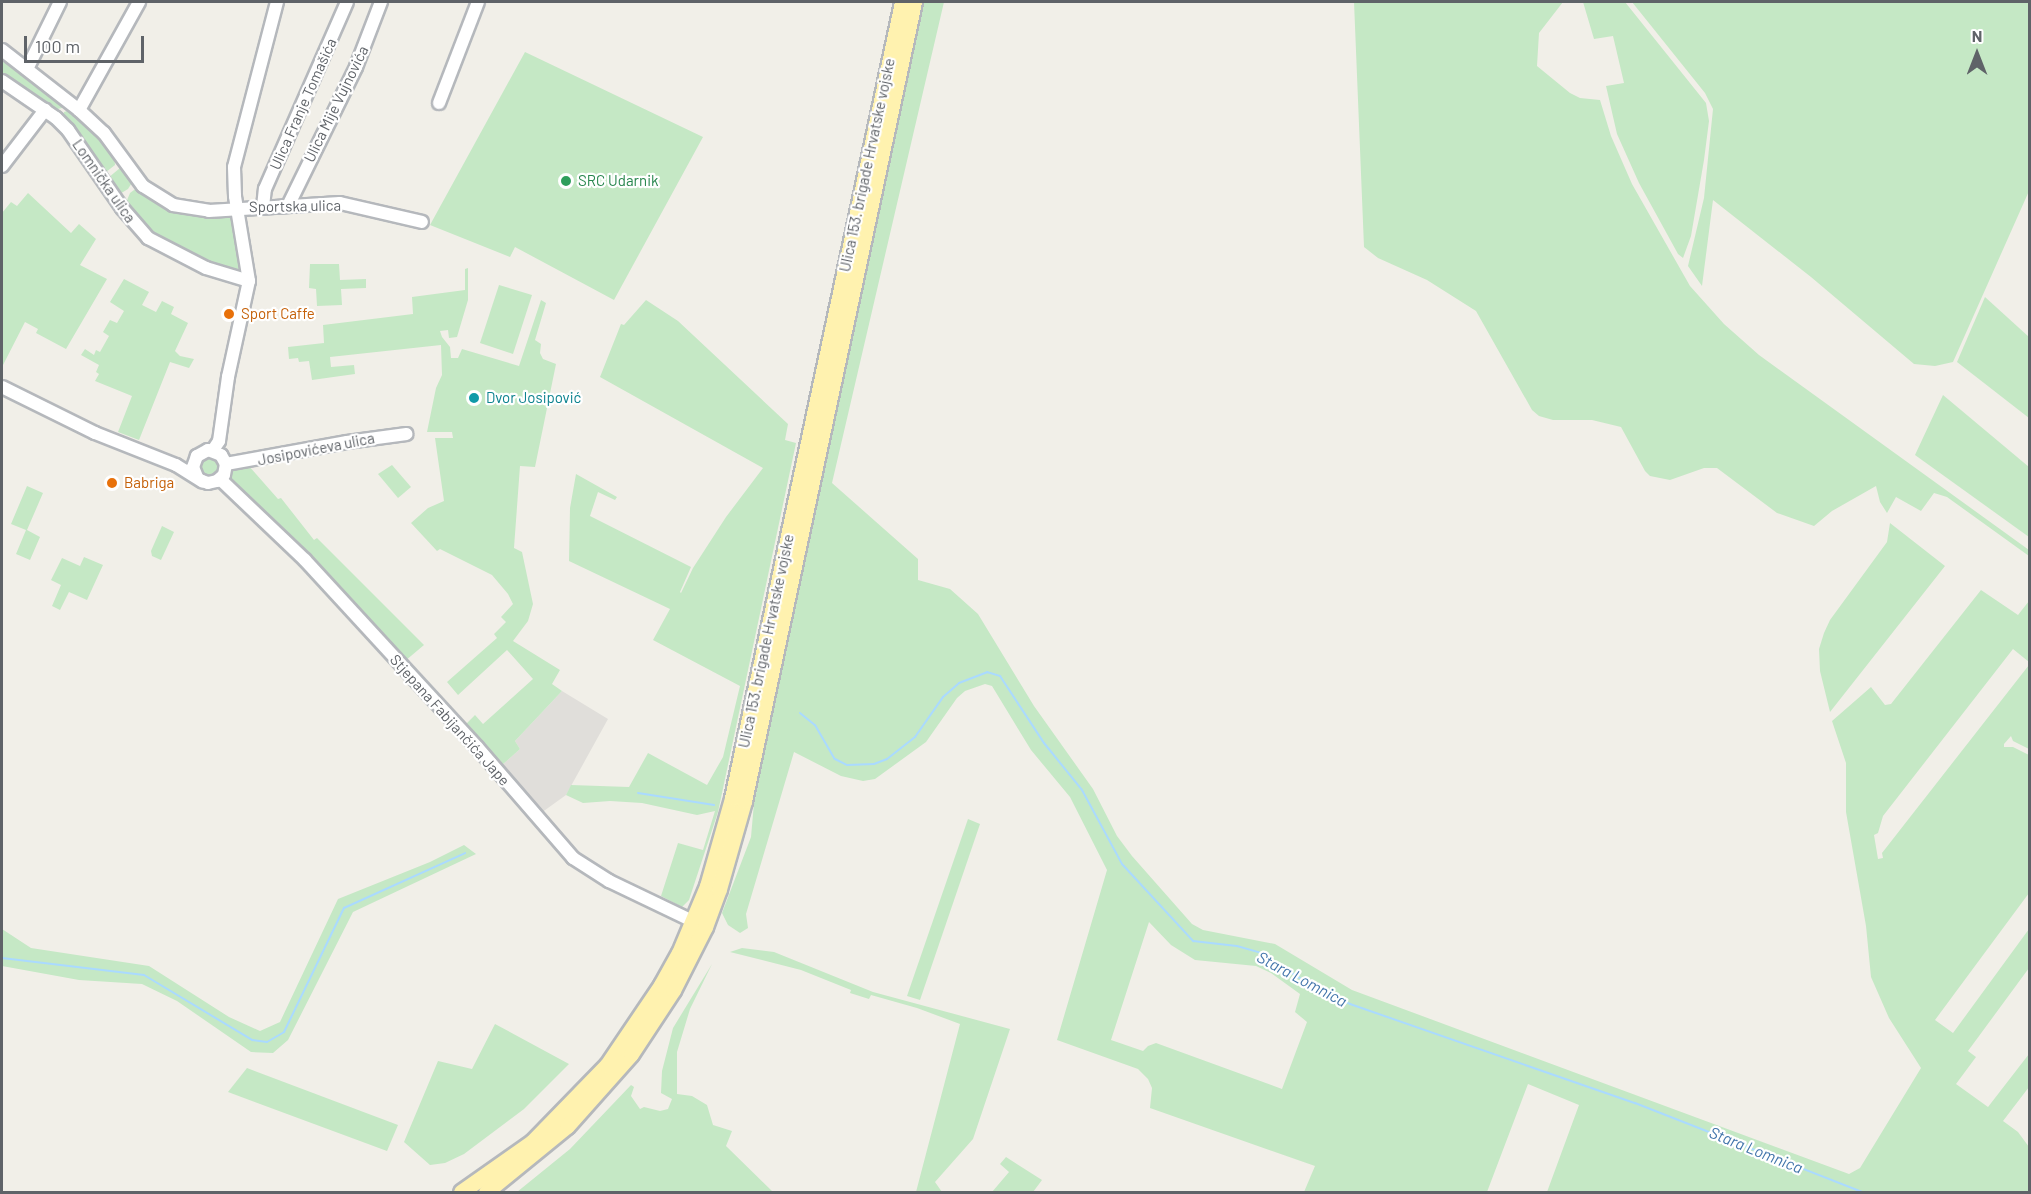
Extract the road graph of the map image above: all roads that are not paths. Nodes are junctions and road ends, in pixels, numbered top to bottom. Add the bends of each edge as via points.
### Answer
1 (60, 2) edge
2 (140, 2) edge
3 (277, 2) edge
4 (347, 2) edge
5 (381, 2) edge
6 (478, 2) edge
7 (902, 2) edge
8 (914, 2) edge
9 (2, 50) edge
10 (27, 69) junction
11 (2, 81) edge
12 (439, 103) dead end
13 (75, 106) junction
14 (45, 111) junction
15 (56, 118) junction
16 (2, 166) edge
17 (288, 206) junction
18 (237, 207) junction
19 (263, 207) junction
20 (422, 222) dead end
21 (249, 281) junction
22 (2, 387) edge
23 (406, 434) dead end
24 (213, 450) junction
25 (197, 456) junction
26 (163, 459) junction
27 (226, 464) junction
28 (197, 477) junction
29 (220, 479) junction
30 (699, 924) junction
31 (461, 1192) edge
32 (486, 1192) edge

1 - 10 street
2 - 13 street
3 - 18 street via 234,167
4 - 19 street, Ulica Franje Tomašića via 265,189
5 - 17 street, Ulica Mije Vujnovića via 356,67
6 - 12 street
7 - 30 main road, Ulica 153. brigade Hrvatske vojske via 732,798
8 - 30 main road, Ulica 153. brigade Hrvatske vojske via 744,801 731,850
9 - 10 street, Lomnička ulica
10 - 13 street, Lomnička ulica
11 - 14 street, Lomnička ulica
13 - 15 street
13 - 18 street, Lomnička ulica via 104,134 138,182 154,195 173,205 197,210
14 - 15 street, Lomnička ulica
14 - 16 street
15 - 21 street, Lomnička ulica via 148,238 206,268
17 - 19 street, Sportska ulica
17 - 20 street, Sportska ulica via 340,203
18 - 19 street, Sportska ulica
18 - 21 street
21 - 24 street via 219,441
22 - 26 street via 95,433
23 - 27 street, Josipovićeva ulica
24 - 25 street
24 - 27 street via 221,454
25 - 26 street via 182,461
25 - 28 street via 193,466
26 - 28 street
27 - 29 street
28 - 29 street via 208,483
29 - 30 street, Stjepana Fabijančića Jape via 305,560 573,858 609,881
30 - 31 main road, Ulica 153. brigade Hrvatske vojske via 607,1065 531,1142
30 - 32 main road, Ulica 153. brigade Hrvatske vojske via 673,990 615,1074 560,1132

